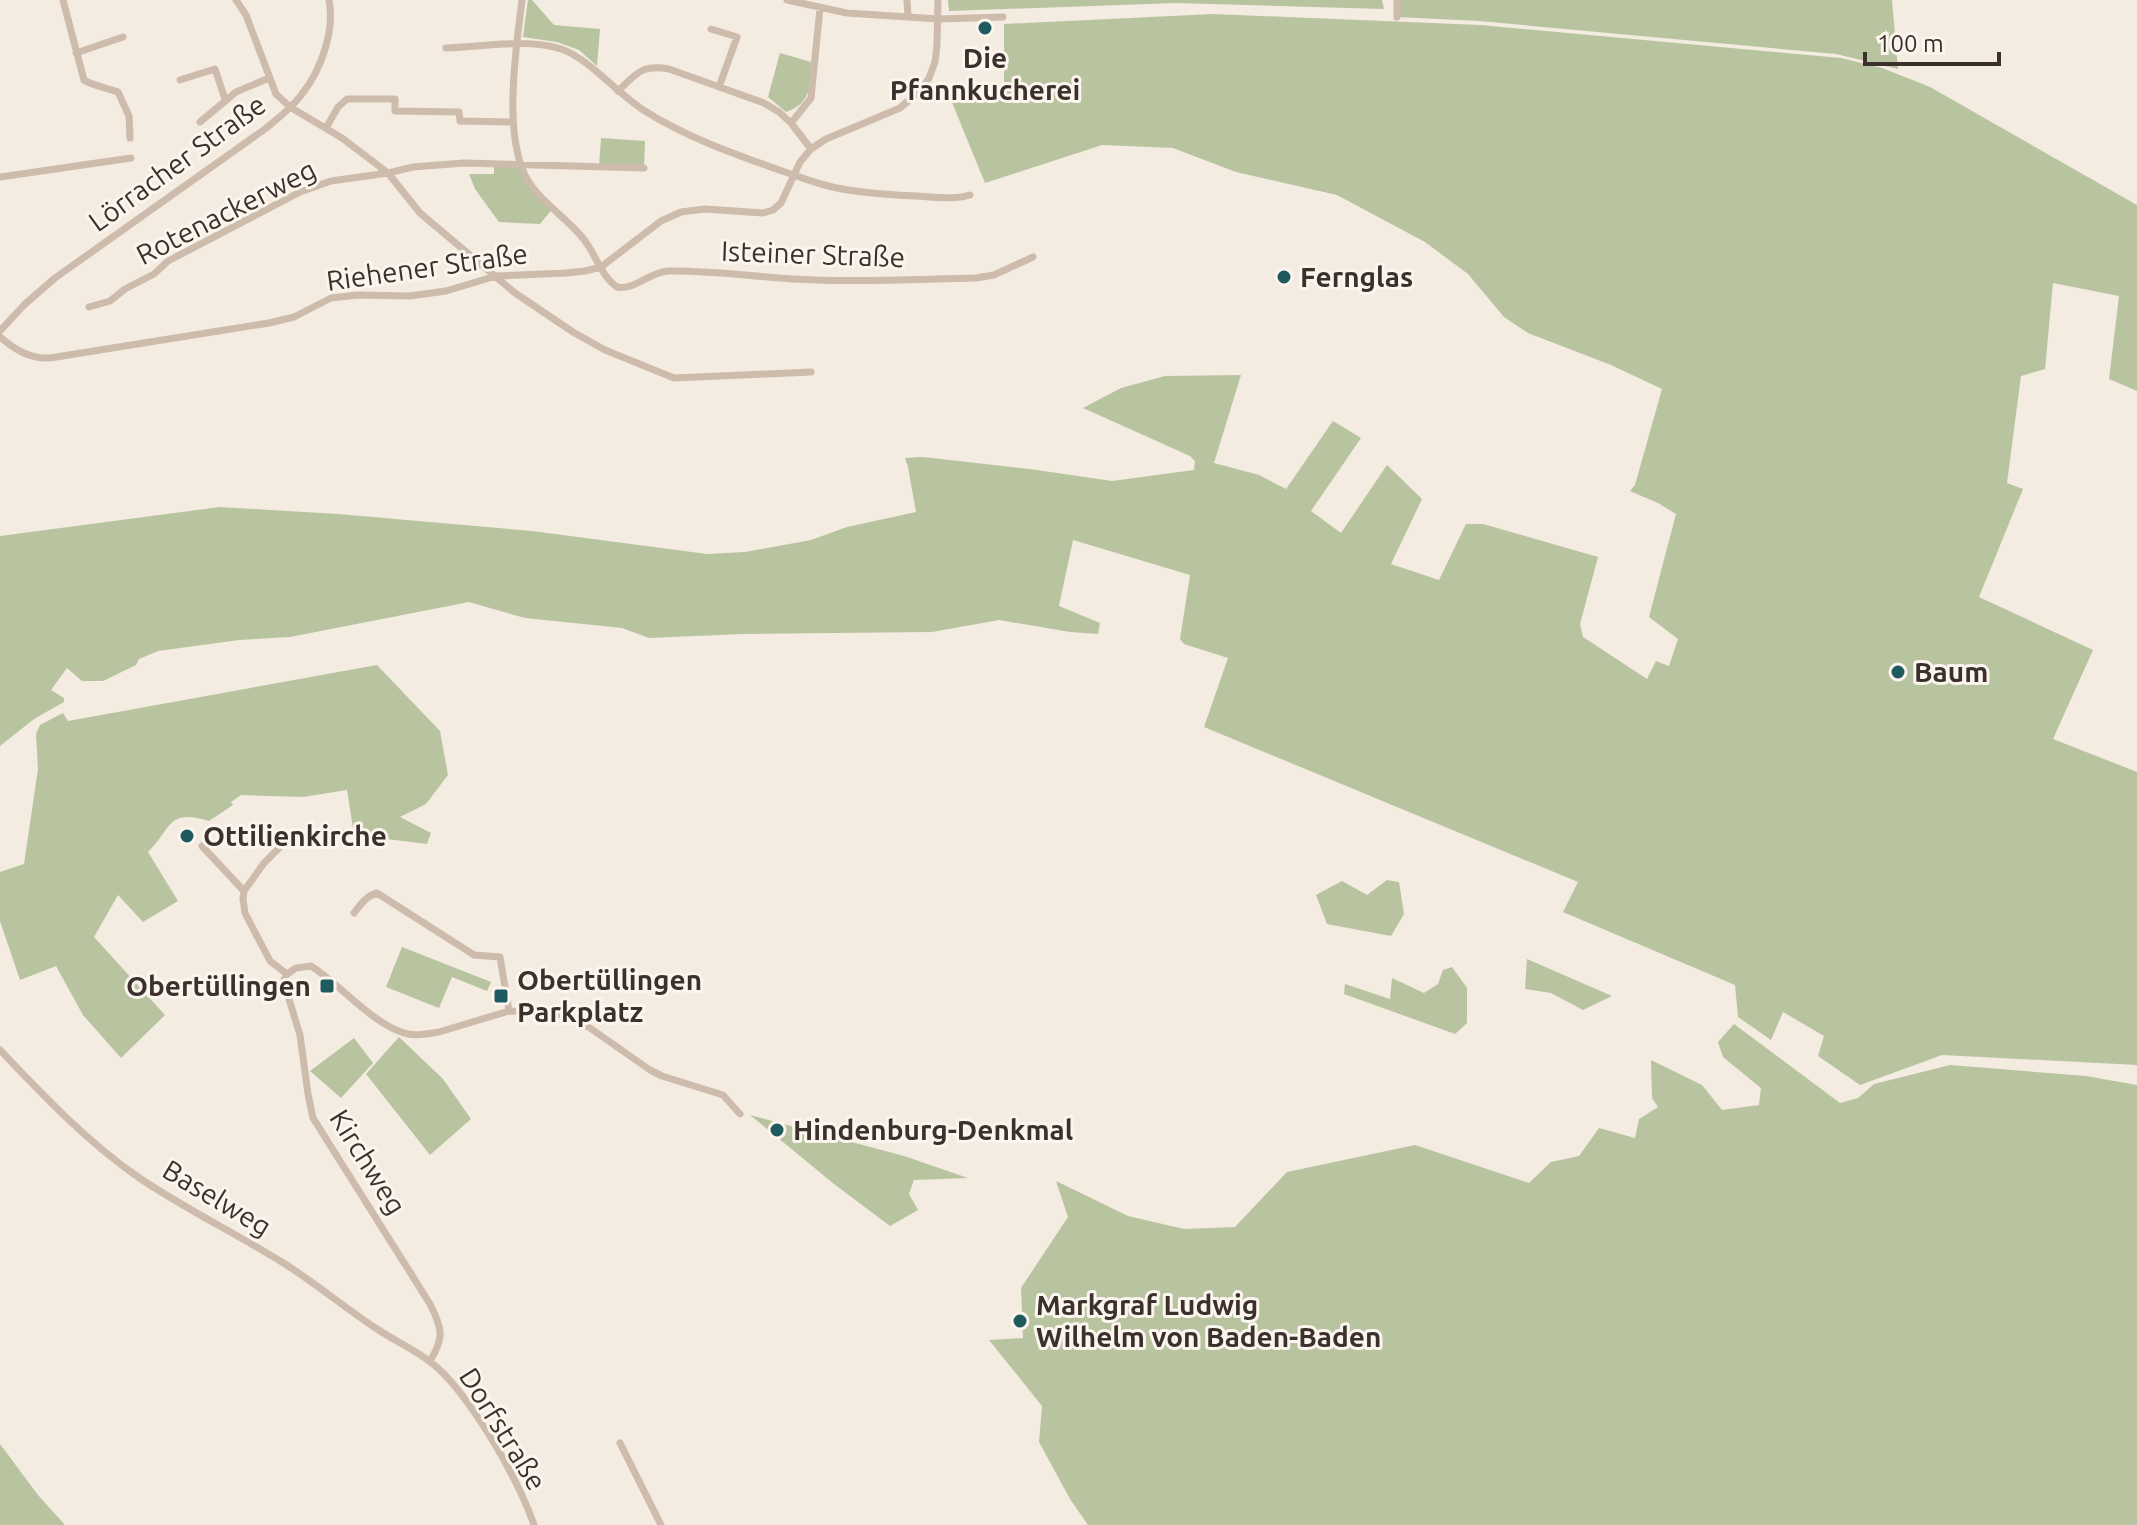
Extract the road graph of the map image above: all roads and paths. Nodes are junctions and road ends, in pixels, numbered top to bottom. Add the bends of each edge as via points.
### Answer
1 (63, 0) edge
2 (236, 0) edge
3 (329, 0) edge
4 (522, 0) edge
5 (787, 0) edge
6 (907, 0) edge
7 (938, 0) edge
8 (1397, 0) edge
9 (820, 8) junction
10 (908, 16) junction
11 (1003, 17) dead end
12 (1397, 17) dead end
13 (938, 19) junction
14 (711, 29) dead end
15 (123, 37) dead end
16 (517, 45) junction
17 (446, 48) dead end
18 (76, 53) junction
19 (269, 78) junction
20 (180, 80) dead end
21 (719, 87) junction
22 (618, 91) junction
23 (225, 99) junction
24 (290, 107) junction
25 (200, 122) dead end
26 (513, 122) junction
27 (791, 123) junction
28 (326, 128) junction
29 (130, 138) dead end
30 (811, 149) junction
31 (131, 158) dead end
32 (520, 164) junction
33 (644, 168) dead end
34 (388, 173) junction
35 (794, 175) junction
36 (0, 177) edge
37 (970, 195) dead end
38 (1033, 257) dead end
39 (601, 267) junction
40 (496, 276) junction
41 (89, 307) dead end
42 (0, 331) edge
43 (811, 372) dead end
44 (360, 832) dead end
45 (202, 846) dead end
46 (244, 891) junction
47 (354, 913) dead end
48 (287, 974) junction
49 (509, 1011) junction
50 (0, 1050) edge
51 (740, 1114) dead end
52 (430, 1361) junction
53 (620, 1443) dead end
54 (534, 1525) edge
55 (661, 1525) edge

1 - 18 street
2 - 19 street
3 - 24 street, Lörracher Straße via 328,38 321,60
4 - 16 street
5 - 9 street
6 - 10 street
7 - 13 street, Riehener Straße
8 - 12 street
9 - 10 street
9 - 27 street via 811,98
10 - 13 street
11 - 13 street
13 - 30 street, Riehener Straße via 935,62 921,90 894,111
14 - 21 street via 737,37
15 - 18 street
16 - 17 street
16 - 22 street via 546,45 571,53
16 - 26 street
18 - 29 street via 84,80 118,92 129,116
19 - 23 street
19 - 24 street
20 - 23 street via 215,69
21 - 22 street via 654,67 637,72
21 - 27 street via 764,103
22 - 35 street via 689,136
23 - 25 street
24 - 28 street
24 - 42 street, Lörracher Straße via 55,278
26 - 28 street via 460,121 459,112 395,111 395,99 353,98 342,102
26 - 32 street
27 - 30 street
28 - 34 street
30 - 35 street, Riehener Straße
31 - 36 street
32 - 33 street, Rotenackerweg
32 - 34 street, Rotenackerweg via 464,163
32 - 39 street via 532,188 585,241
34 - 40 street via 420,213
34 - 41 street, Rotenackerweg via 331,181 300,192 168,261 110,301
35 - 37 street via 875,193
35 - 39 street, Riehener Straße via 773,210 681,212
38 - 39 street, Isteiner Straße via 976,278 815,280 670,271 622,289
39 - 40 street, Riehener Straße
40 - 42 street, Riehener Straße via 428,294 331,298 269,323 50,358 36,359 13,348
40 - 43 street via 573,332 674,378
44 - 46 street via 293,837 264,863
45 - 46 street
46 - 48 street via 245,913 270,961
47 - 49 street via 377,893 474,955 500,957
48 - 49 street via 311,966 384,1024 408,1034 439,1032
48 - 52 street, Kirchweg via 285,986 300,1035 313,1118 430,1304 441,1341
49 - 51 street via 572,1018 650,1070 723,1095
50 - 52 street, Baselweg via 73,1125 137,1176 287,1265
52 - 54 street, Dorfstraße via 483,1428
53 - 55 street

